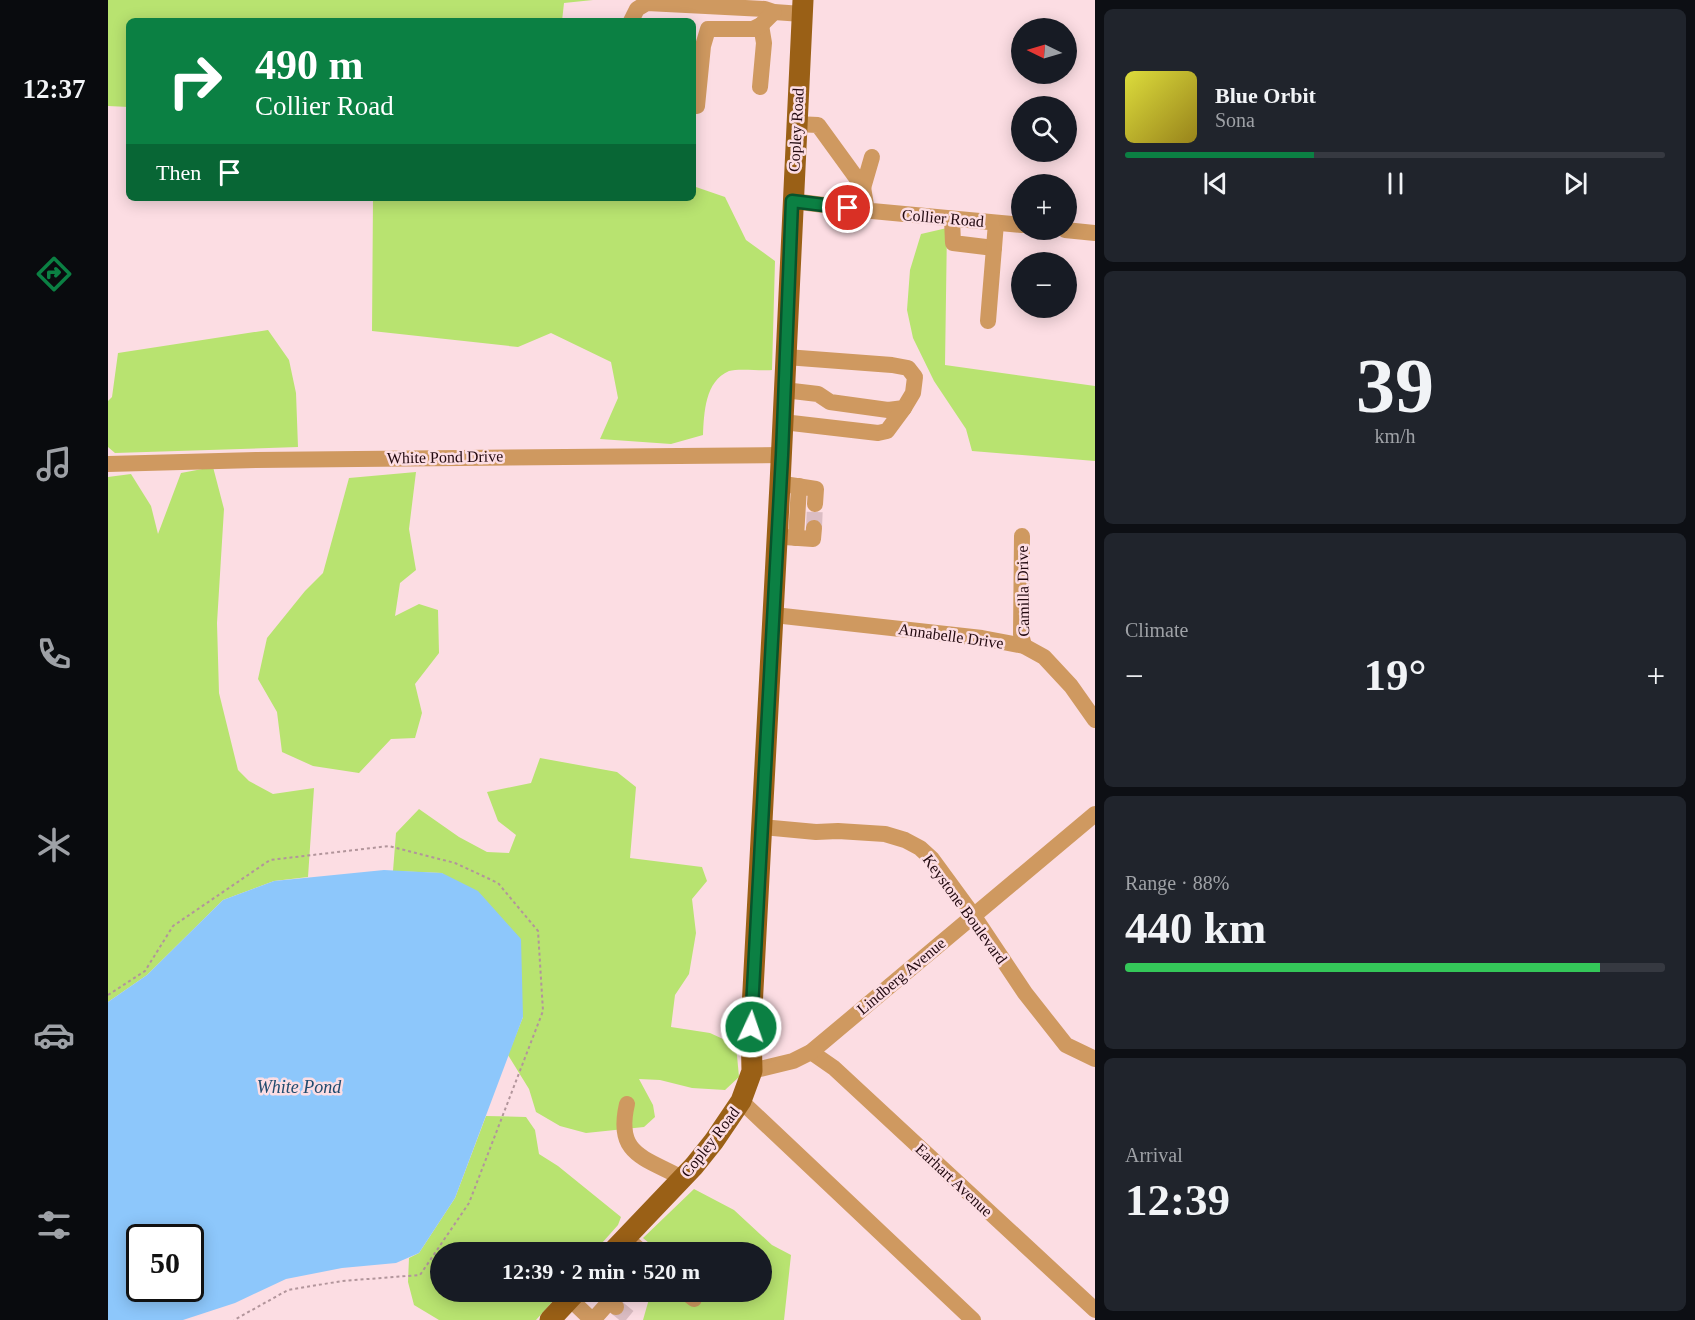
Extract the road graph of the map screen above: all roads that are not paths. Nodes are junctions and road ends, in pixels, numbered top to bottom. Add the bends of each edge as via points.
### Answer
1 (803, 7) edge
2 (774, 12) junction
3 (633, 18) edge
4 (761, 26) junction
5 (760, 87) dead end
6 (696, 106) edge
7 (796, 124) junction
8 (872, 157) dead end
9 (863, 188) junction
10 (792, 201) junction
11 (867, 211) junction
12 (952, 219) junction
13 (996, 223) junction
14 (1011, 224) edge
15 (1077, 231) edge
16 (1095, 233) edge
17 (993, 248) junction
18 (988, 321) dead end
19 (786, 357) junction
20 (784, 390) junction
21 (904, 408) junction
22 (783, 422) junction
23 (782, 455) junction
24 (108, 464) edge
25 (790, 485) junction
26 (815, 504) tunnel mouth
27 (814, 528) dead end
28 (1022, 536) dead end
29 (787, 537) junction
30 (774, 615) junction
31 (1024, 646) junction
32 (1095, 720) edge
33 (1095, 814) edge
34 (761, 827) junction
35 (973, 915) junction
36 (811, 1052) junction
37 (1095, 1059) edge
38 (752, 1071) junction
39 (741, 1101) junction
40 (627, 1104) dead end
41 (682, 1178) junction
42 (622, 1242) edge
43 (567, 1302) edge
44 (579, 1302) edge
45 (613, 1304) dead end
46 (1095, 1310) edge
47 (550, 1320) edge
48 (593, 1320) edge
49 (973, 1320) edge

1 - 2 street
1 - 7 main road, Copley Road
2 - 3 street via 648,3 637,9
2 - 4 street
4 - 5 street via 764,43
4 - 6 street via 708,29
7 - 9 street via 819,125
7 - 10 main road, Copley Road
8 - 9 street
9 - 11 street
10 - 11 street, Collier Road
10 - 19 main road, Copley Road
11 - 12 street, Collier Road
12 - 13 street, Collier Road
12 - 17 street via 952,243
13 - 14 street, Collier Road
13 - 17 street
15 - 16 street
17 - 18 street
19 - 20 main road, Copley Road
19 - 21 street via 908,368 915,377 913,393
20 - 21 street via 818,394 830,402 888,410
20 - 22 main road, Copley Road
21 - 22 street via 887,431 878,433
22 - 23 main road, Copley Road
23 - 24 street, White Pond Drive via 256,459
23 - 25 main road, Copley Road
25 - 26 street via 816,489
25 - 29 main road, Copley Road
27 - 29 street via 813,539
28 - 31 street, Camilla Drive
29 - 30 main road, Copley Road
30 - 31 street, Annabelle Drive
30 - 34 main road, Copley Road
31 - 32 street, Annabelle Drive via 1044,657
33 - 35 street, Lindberg Avenue
34 - 35 street, Keystone Boulevard via 885,834 905,840 932,859
34 - 38 main road, Copley Road
35 - 36 street, Lindberg Avenue
35 - 37 street, Keystone Boulevard via 1025,993 1066,1045
36 - 38 street, Lindberg Avenue via 793,1061
36 - 46 street, Earhart Avenue via 834,1068
38 - 39 main road, Copley Road
39 - 41 main road, Copley Road via 714,1142
39 - 49 street
40 - 41 street via 623,1125 630,1148
41 - 42 main road, Copley Road
43 - 47 main road
44 - 48 street
45 - 48 street

